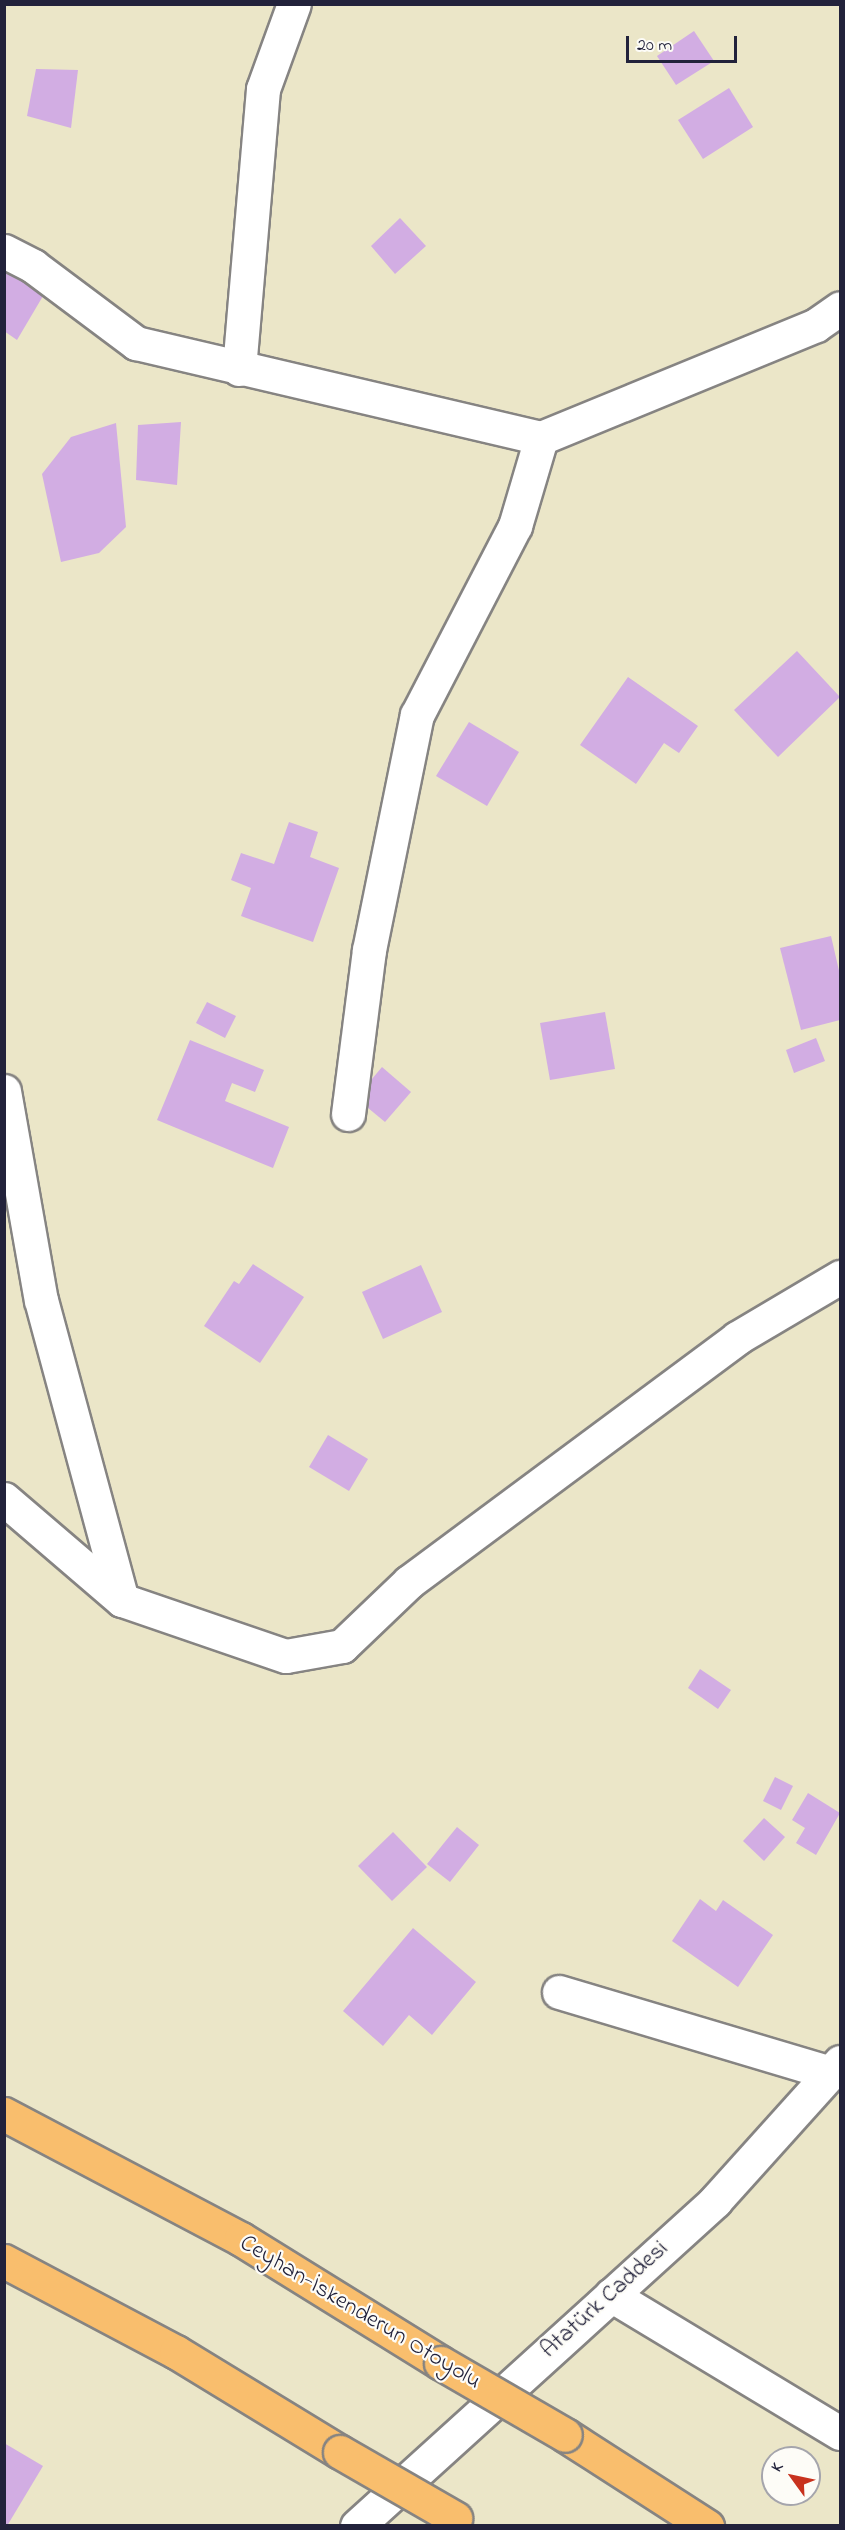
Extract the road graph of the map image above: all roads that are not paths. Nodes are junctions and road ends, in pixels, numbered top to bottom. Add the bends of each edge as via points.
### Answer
1 (294, 4) edge
2 (4, 251) edge
3 (840, 308) edge
4 (239, 369) junction
5 (541, 438) junction
6 (4, 1091) edge
7 (348, 1114) dead end
8 (840, 1277) edge
9 (4, 1499) edge
10 (122, 1600) junction
11 (560, 1992) dead end
12 (836, 2068) edge
13 (4, 2114) edge
14 (4, 2261) edge
15 (611, 2295) junction
16 (840, 2433) edge
17 (460, 2522) edge
18 (357, 2526) edge
19 (707, 2526) edge

1 - 4 street via 262,89
2 - 4 street via 33,266 136,343
3 - 5 street via 816,325
4 - 5 street
5 - 7 street via 515,526 417,715 369,950
6 - 10 street via 41,1300
8 - 10 street via 737,1338 409,1582 342,1646 286,1656
9 - 10 street
11 - 12 street
12 - 15 street, Atatürk Caddesi via 715,2201
13 - 19 highway, Ceyhan-İskenderun Otoyolu, bridge via 241,2240 565,2435
14 - 17 highway, bridge via 176,2352
15 - 16 street
15 - 18 street, Atatürk Caddesi

